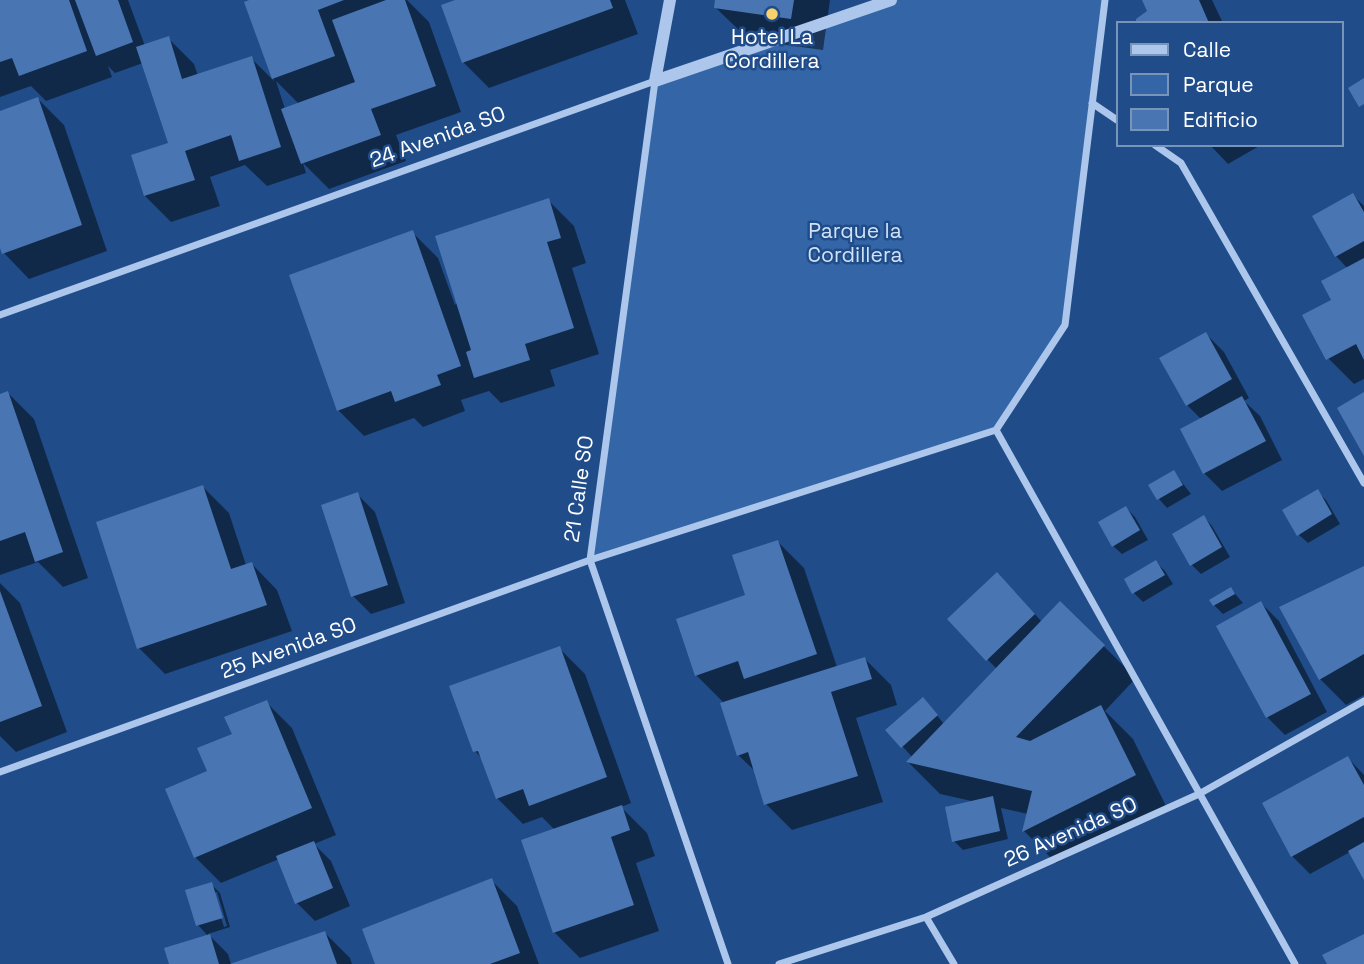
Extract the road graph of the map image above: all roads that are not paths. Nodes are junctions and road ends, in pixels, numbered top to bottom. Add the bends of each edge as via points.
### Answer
1 (670, 0) edge
2 (891, 0) edge
3 (1105, 0) edge
4 (655, 81) junction
5 (1092, 103) junction
6 (1116, 119) edge
7 (1157, 147) edge
8 (0, 315) edge
9 (996, 430) junction
10 (1364, 483) edge
11 (590, 560) junction
12 (1364, 701) edge
13 (0, 772) edge
14 (1199, 794) junction
15 (926, 917) junction
16 (728, 964) edge
17 (779, 964) edge
18 (954, 964) edge
19 (1296, 964) edge

1 - 4 street, 21 Calle SO
2 - 4 street, 24 Avenida SO
3 - 5 street
4 - 8 street, 24 Avenida SO
4 - 11 street, 21 Calle SO
5 - 6 street
5 - 9 street via 1065,325
7 - 10 street via 1181,163
9 - 11 street, 25 Avenida SO
9 - 14 street
11 - 13 street, 25 Avenida SO
11 - 16 street, 21 Calle SO
12 - 14 street, 26 Avenida SO
14 - 15 street, 26 Avenida SO
14 - 19 street
15 - 17 street, 26 Avenida SO
15 - 18 street

